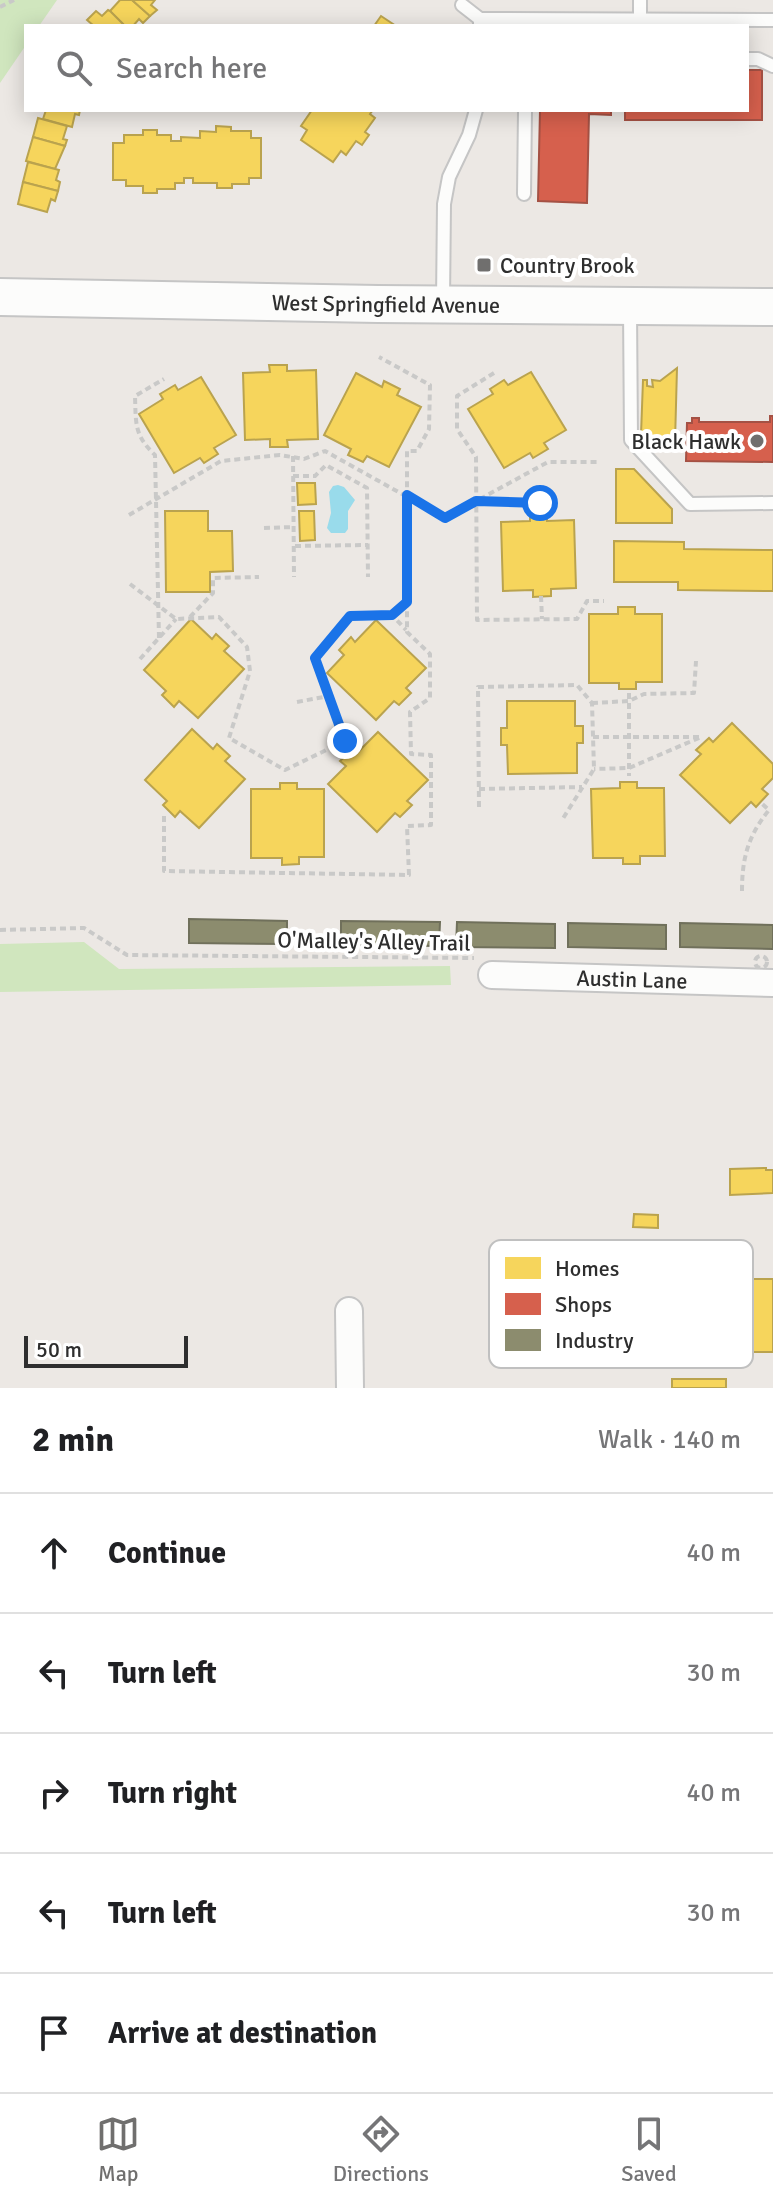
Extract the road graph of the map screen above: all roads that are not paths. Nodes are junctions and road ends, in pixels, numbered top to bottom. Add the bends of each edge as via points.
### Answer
1 (640, 0) edge
2 (462, 5) dead end
3 (640, 20) junction
4 (773, 20) edge
5 (480, 22) edge
6 (749, 59) edge
7 (773, 66) edge
8 (475, 112) edge
9 (525, 112) edge
10 (524, 194) dead end
11 (0, 297) edge
12 (443, 304) junction
13 (630, 306) junction
14 (773, 307) edge
15 (773, 503) edge
16 (490, 967) road end
17 (773, 983) edge
18 (349, 1311) dead end
19 (350, 1388) edge

1 - 3 lane
2 - 5 lane
3 - 4 lane
3 - 5 lane
6 - 7 lane
8 - 12 lane via 444,204
9 - 10 lane
11 - 12 main road, West Springfield Avenue
12 - 13 main road, West Springfield Avenue
13 - 14 main road, West Springfield Avenue
13 - 15 lane via 631,440 690,504
16 - 17 street, Austin Lane
18 - 19 street

